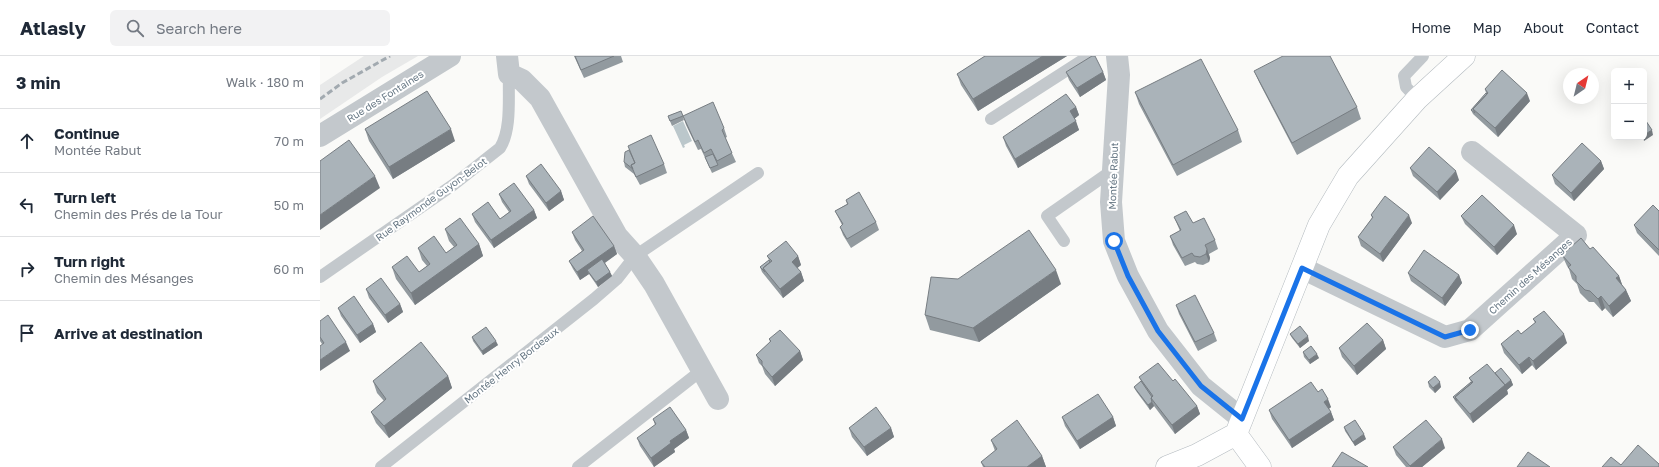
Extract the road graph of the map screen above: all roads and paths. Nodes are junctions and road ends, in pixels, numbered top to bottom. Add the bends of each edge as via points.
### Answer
1 (450, 56) edge
2 (1089, 56) edge
3 (1117, 56) edge
4 (1423, 56) edge
5 (1464, 56) edge
6 (508, 65) edge
7 (1417, 99) junction
8 (991, 119) dead end
9 (320, 136) edge
10 (1472, 152) dead end
11 (1113, 170) junction
12 (758, 173) dead end
13 (1064, 241) dead end
14 (635, 256) junction
15 (1302, 268) junction
16 (320, 277) edge
17 (702, 370) junction
18 (718, 399) dead end
19 (1239, 426) junction
20 (381, 467) edge
21 (578, 467) edge
22 (1167, 467) edge
23 (1260, 467) edge

1 - 9 street, Rue des Fontaines
2 - 8 lane
3 - 11 street, Montée Rabut via 1119,75
4 - 7 lane via 1404,76 1406,87
5 - 7 street
6 - 14 street via 540,98 617,236
6 - 16 lane, Rue Raymonde Guyon-Belot via 508,123 505,141 500,148 454,185
7 - 15 street via 1348,176 1319,225
10 - 15 street, Chemin des Mésanges via 1576,235 1470,330 1445,337
11 - 13 lane via 1047,216
11 - 19 street, Montée Rabut via 1111,202 1114,241 1128,276 1158,331 1201,386
12 - 14 lane, Montée Henry Bordeaux
14 - 17 street via 654,284
14 - 20 lane, Montée Henry Bordeaux via 617,279 594,299
15 - 19 street
17 - 18 street
17 - 21 lane
19 - 22 street via 1197,455
19 - 23 street

